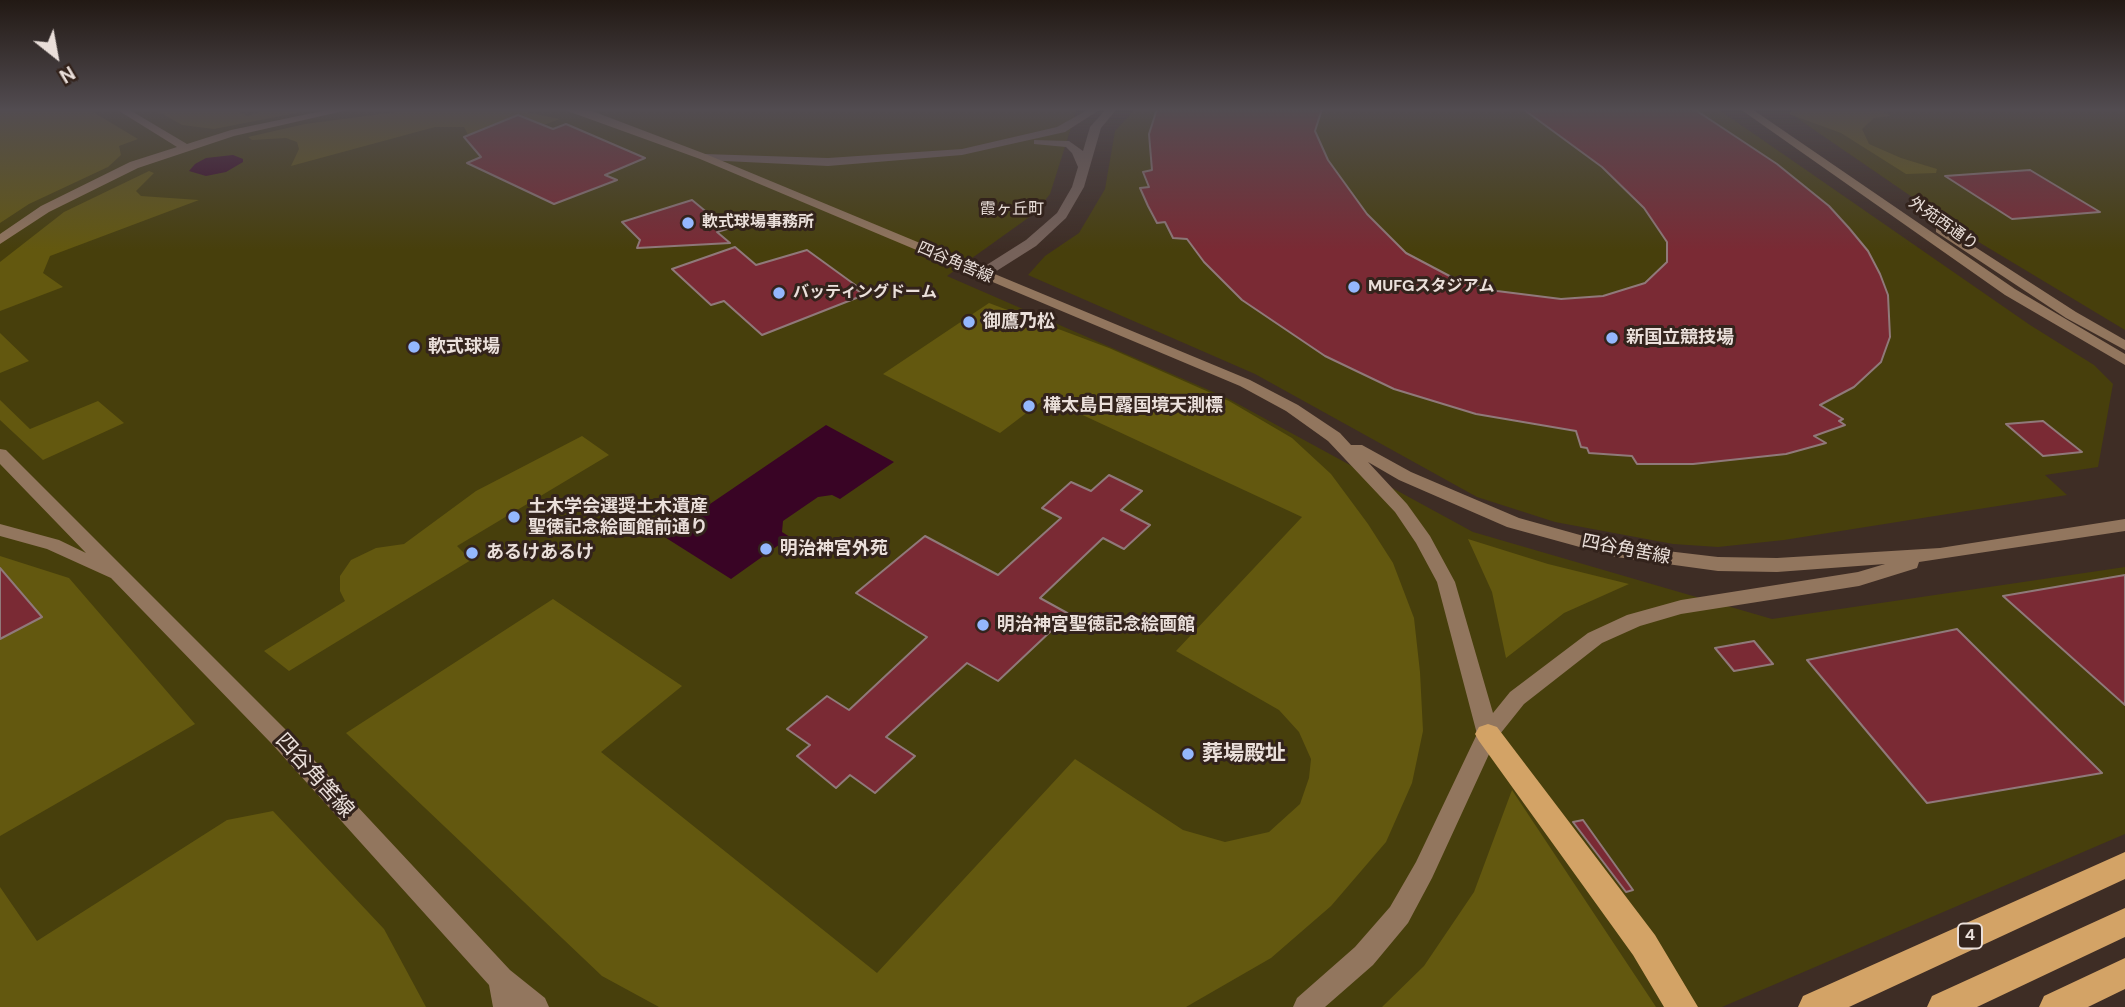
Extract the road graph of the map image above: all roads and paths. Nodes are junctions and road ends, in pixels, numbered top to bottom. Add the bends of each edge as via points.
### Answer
1 (162, 156) edge
2 (908, 156) edge
3 (1078, 156) edge
4 (1086, 156) edge
5 (1813, 156) edge
6 (1831, 156) edge
7 (704, 157) joint
8 (1083, 165) junction
9 (0, 240) edge
10 (982, 274) junction
11 (2125, 346) edge
12 (2125, 360) edge
13 (1334, 437) junction
14 (0, 454) edge
15 (2125, 525) edge
16 (0, 530) edge
17 (1940, 554) junction
18 (122, 578) junction
19 (1488, 734) junction
20 (2125, 865) edge
21 (2125, 922) edge
22 (2125, 973) edge
23 (501, 979) junction
24 (506, 1007) edge
25 (536, 1007) edge
26 (1306, 1007) edge
27 (1682, 1007) edge
28 (1814, 1007) edge
29 (1943, 1007) edge
30 (2055, 1007) edge

1 - 9 main road via 96,182
2 - 7 street via 828,162
3 - 8 street
4 - 8 street
5 - 12 main road, 外苑西通り via 2010,292
6 - 11 main road, 外苑西通り
7 - 10 main road, 四谷角筈線
8 - 10 street via 1072,202 1055,222
10 - 13 main road, 四谷角筈線 via 1245,383
13 - 17 main road, 四谷角筈線 via 1405,476 1513,523 1616,551 1718,564 1777,565
13 - 19 main road, 四谷角筈線 via 1401,508 1446,582
14 - 18 main road, 四谷角筈線
15 - 17 main road, 四谷角筈線
16 - 18 main road, 四谷角筈線 via 53,544
17 - 19 main road, 四谷角筈線 via 1859,579 1681,607 1634,620 1595,638 1549,672 1517,698
18 - 23 main road, 四谷角筈線 via 279,737
19 - 26 main road, 四谷角筈線 via 1399,915 1364,956
19 - 27 highway via 1644,945
20 - 28 highway, 4
21 - 29 highway
22 - 30 highway
23 - 24 main road
23 - 25 main road, 四谷角筈線

